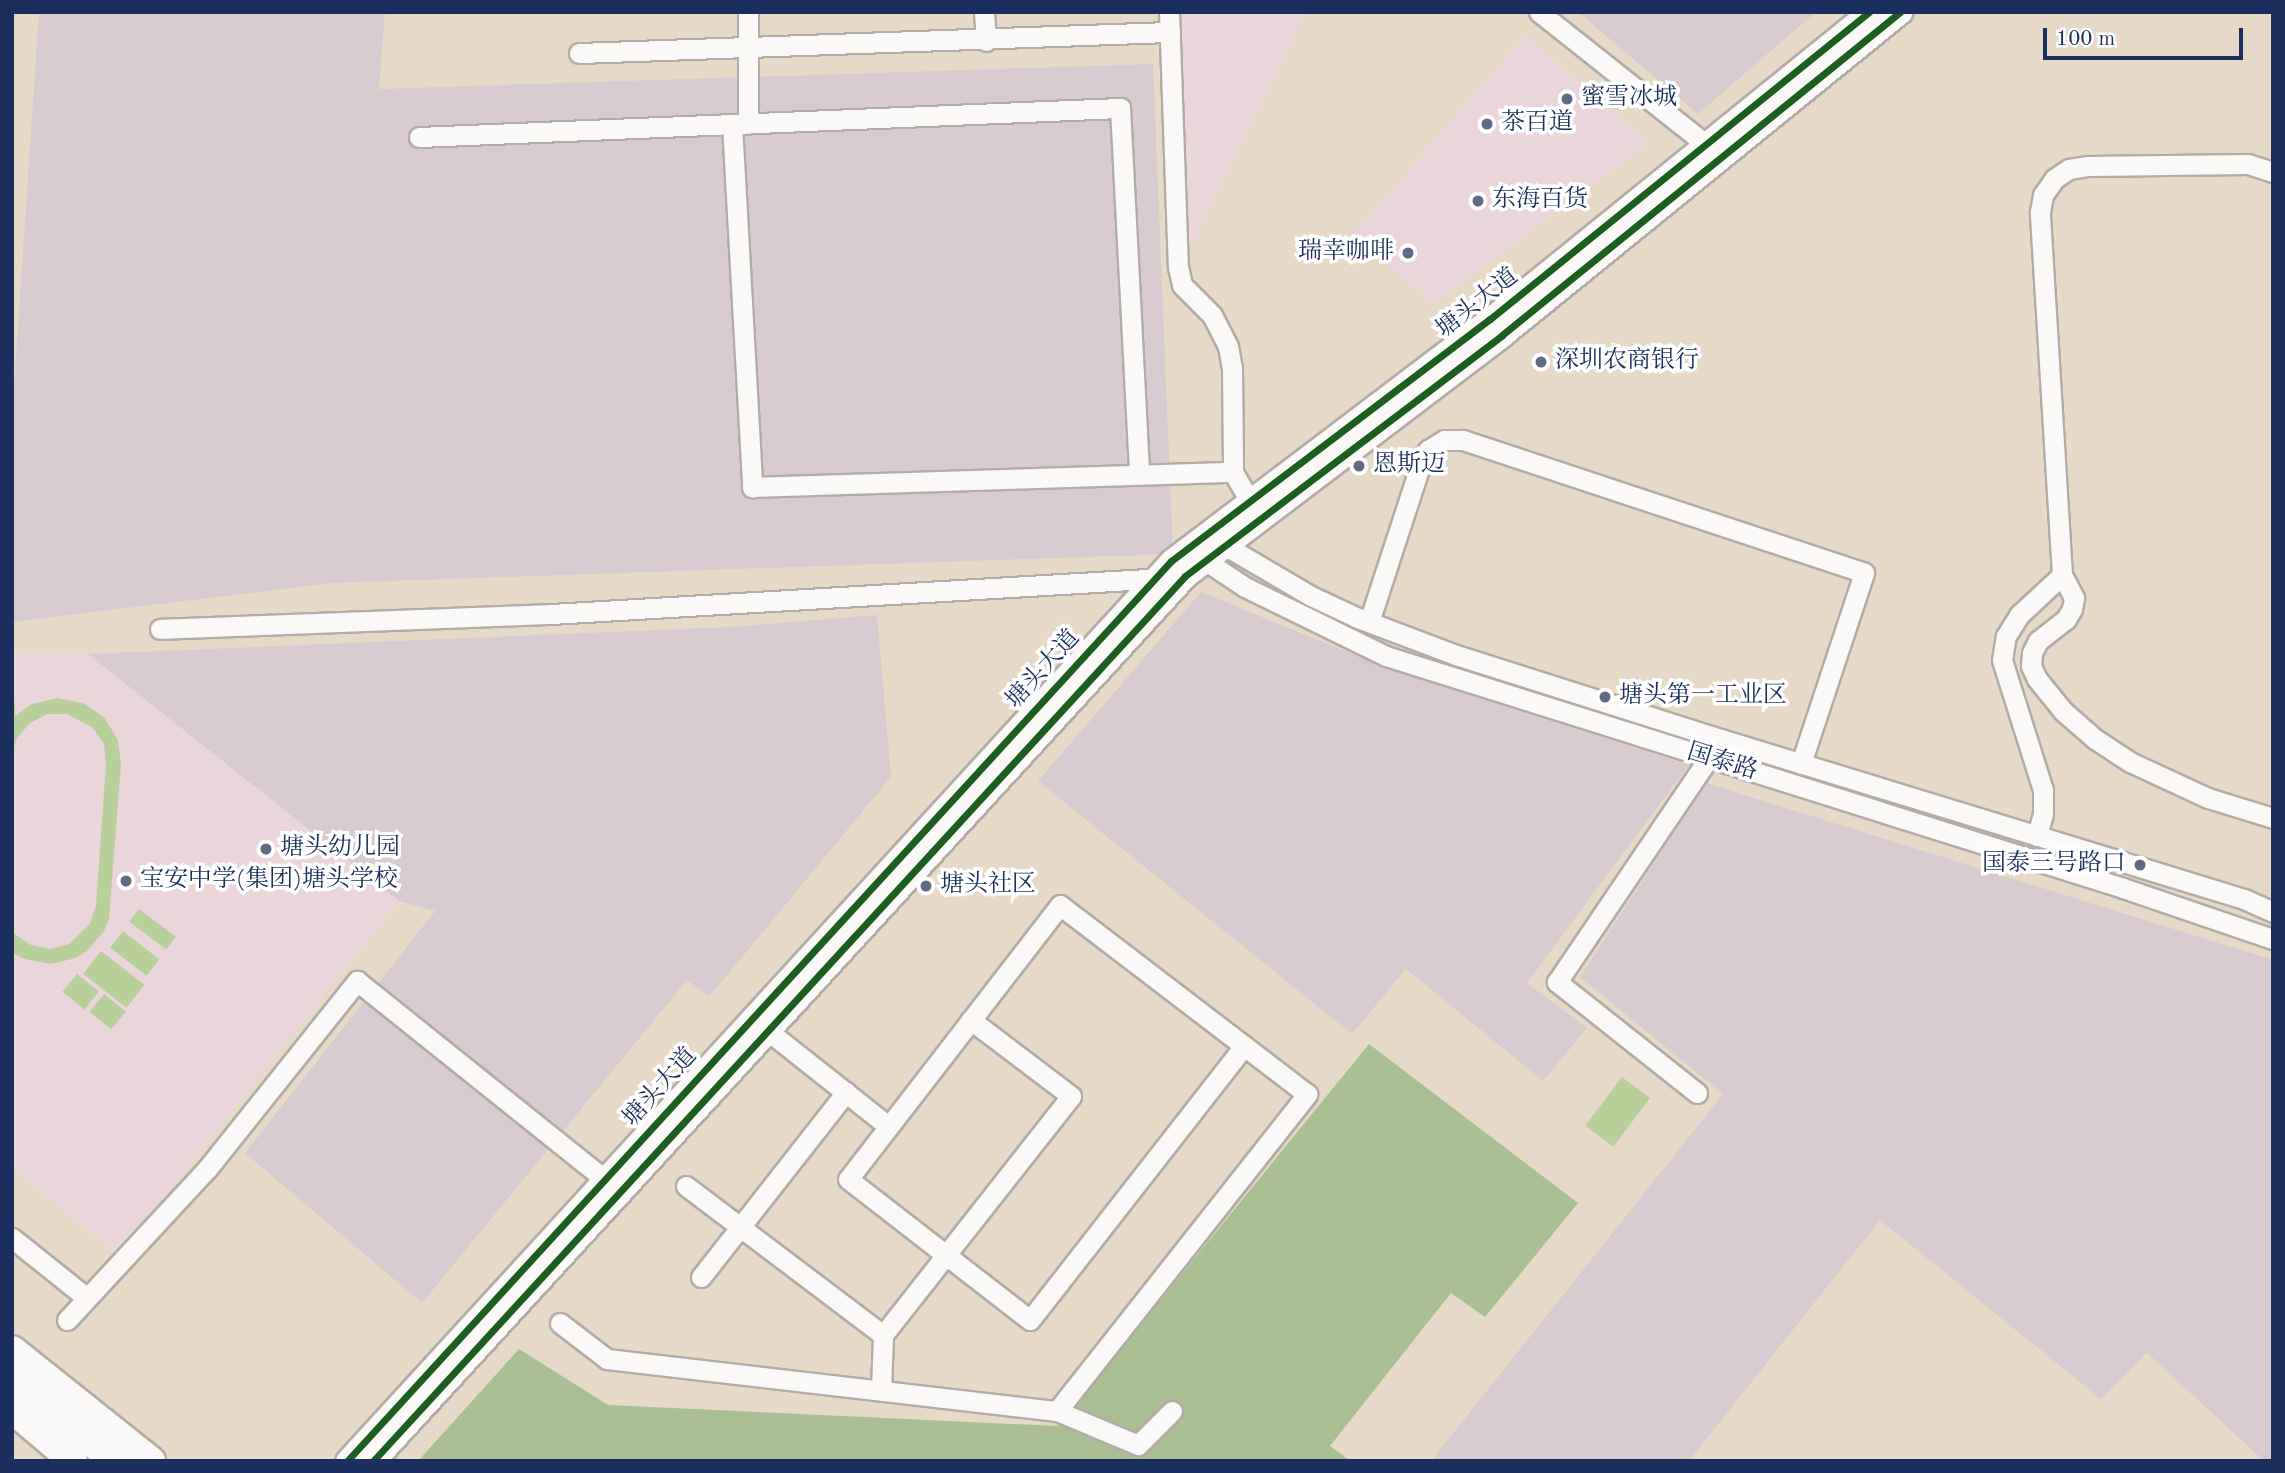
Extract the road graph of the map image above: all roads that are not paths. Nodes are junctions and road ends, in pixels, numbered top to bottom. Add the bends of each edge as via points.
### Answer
1 (748, 12) edge
2 (984, 12) edge
3 (1539, 12) edge
4 (1869, 12) edge
5 (1900, 12) edge
6 (1170, 22) edge
7 (986, 41) junction
8 (748, 48) junction
9 (579, 54) dead end
10 (740, 124) junction
11 (419, 138) dead end
12 (1715, 151) junction
13 (2273, 172) edge
14 (1233, 472) junction
15 (1139, 474) junction
16 (1255, 510) junction
17 (1217, 537) junction
18 (1196, 554) junction
19 (2062, 575) junction
20 (1185, 576) junction
21 (1154, 578) junction
22 (1369, 622) junction
23 (160, 629) dead end
24 (1721, 740) junction
25 (1708, 758) junction
26 (1801, 764) junction
27 (2273, 818) edge
28 (2037, 836) junction
29 (2273, 912) edge
30 (2273, 939) edge
31 (971, 1020) junction
32 (759, 1024) junction
33 (1244, 1046) junction
34 (846, 1092) junction
35 (1697, 1093) dead end
36 (888, 1126) junction
37 (612, 1185) junction
38 (686, 1186) dead end
39 (740, 1227) junction
40 (12, 1237) edge
41 (946, 1255) junction
42 (701, 1277) dead end
43 (87, 1298) junction
44 (67, 1320) dead end
45 (560, 1323) dead end
46 (883, 1335) junction
47 (12, 1350) edge
48 (12, 1375) edge
49 (881, 1390) junction
50 (12, 1409) edge
51 (1057, 1411) junction
52 (1172, 1411) dead end
53 (73, 1461) edge
54 (114, 1461) edge
55 (151, 1461) edge
56 (346, 1461) edge
57 (373, 1461) edge

1 - 8 street
2 - 7 street
3 - 12 street
4 - 12 main road, 塘头大道
5 - 12 main road, 塘头大道
6 - 7 street
6 - 14 street via 1178,267 1182,285 1212,315 1228,346
7 - 8 street
8 - 9 street
8 - 10 street
10 - 11 street
10 - 15 street via 1120,108
10 - 15 street via 752,487
12 - 16 main road, 塘头大道 via 1502,335
13 - 19 street via 2248,164 2087,166 2069,169 2053,179 2043,195 2040,212
14 - 15 street
14 - 16 street
16 - 17 main road, 塘头大道
17 - 18 main road, 塘头大道
17 - 22 street, 国泰路 via 1311,596
18 - 20 main road, 塘头大道
18 - 21 main road, 塘头大道
18 - 25 street, 国泰路 via 1255,593 1386,656
19 - 27 street via 2074,598 2072,609 2038,642 2032,666 2036,679 2063,711 2130,762 2208,798
19 - 28 street via 2019,615 2006,636 2002,660 2043,790
20 - 21 street
20 - 32 main road, 塘头大道
21 - 23 street via 565,614
21 - 32 main road, 塘头大道
22 - 24 street, 国泰路 via 1456,655
22 - 26 street via 1423,457 1444,440 1463,440 1864,573
24 - 25 street
24 - 26 street, 国泰路
25 - 30 street, 国泰路
25 - 35 street via 1557,982
26 - 28 street, 国泰路
28 - 29 street, 国泰路
31 - 33 street via 1060,905
31 - 36 street
31 - 41 street via 1071,1096
32 - 34 street
32 - 37 main road, 塘头大道
33 - 41 street via 1030,1320
33 - 51 street via 1307,1094
34 - 36 street
34 - 39 street
36 - 41 street via 848,1179
37 - 43 street via 356,981 207,1169
37 - 56 main road, 塘头大道
37 - 57 main road, 塘头大道
38 - 39 street
39 - 42 street
39 - 46 street
40 - 43 street
41 - 46 street
43 - 44 street
45 - 49 street via 607,1359
46 - 49 street
47 - 55 highway
48 - 54 highway
49 - 51 street
50 - 53 highway
51 - 52 street via 1138,1445

